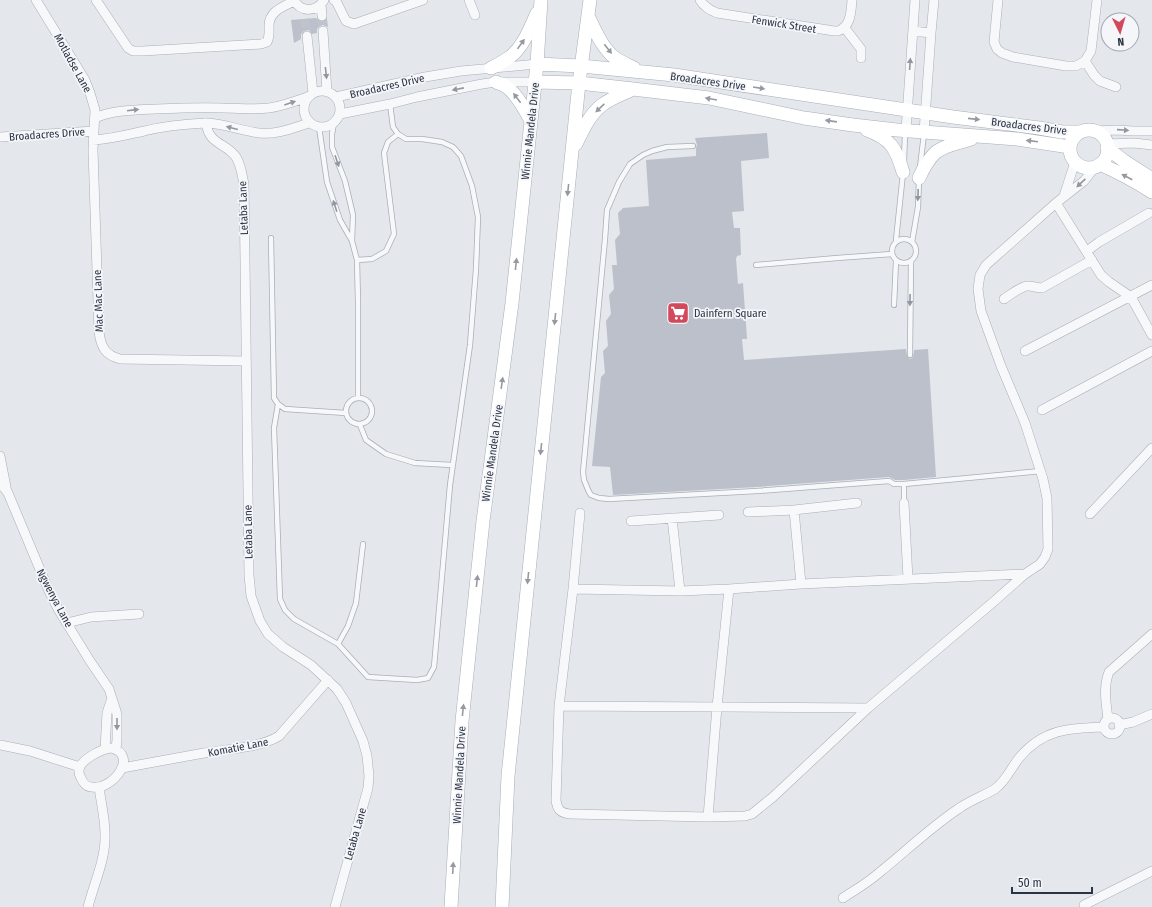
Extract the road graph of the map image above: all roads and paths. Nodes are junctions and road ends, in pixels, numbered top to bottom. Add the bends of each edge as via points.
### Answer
1 (36, 0) edge
2 (96, 0) edge
3 (294, 0) edge
4 (334, 0) edge
5 (423, 0) edge
6 (469, 0) edge
7 (590, 0) edge
8 (700, 0) edge
9 (852, 0) edge
10 (915, 0) edge
11 (934, 0) edge
12 (998, 0) edge
13 (1096, 0) edge
14 (323, 2) edge
15 (541, 3) edge
16 (475, 15) dead end
17 (322, 16) tunnel mouth
18 (588, 16) junction
19 (844, 27) junction
20 (912, 31) junction
21 (323, 32) tunnel mouth
22 (931, 33) junction
23 (307, 36) tunnel mouth
24 (324, 55) junction
25 (309, 57) junction
26 (861, 58) dead end
27 (1085, 61) junction
28 (537, 64) junction
29 (581, 66) junction
30 (491, 68) junction
31 (646, 72) junction
32 (496, 82) junction
33 (535, 82) junction
34 (579, 83) junction
35 (1116, 87) dead end
36 (633, 89) junction
37 (327, 92) junction
38 (312, 94) junction
39 (336, 97) junction
40 (390, 104) junction
41 (907, 111) junction
42 (925, 113) junction
43 (340, 114) junction
44 (95, 118) junction
45 (531, 121) junction
46 (309, 122) junction
47 (206, 123) junction
48 (334, 123) junction
49 (853, 125) junction
50 (319, 127) junction
51 (94, 130) junction
52 (906, 130) junction
53 (1087, 131) junction
54 (1152, 131) edge
55 (924, 132) junction
56 (398, 134) junction
57 (0, 137) edge
58 (980, 137) junction
59 (93, 140) junction
60 (1152, 145) edge
61 (693, 146) dead end
62 (1107, 146) junction
63 (1070, 147) junction
64 (572, 151) junction
65 (1075, 162) junction
66 (1098, 165) junction
67 (903, 172) junction
68 (919, 178) junction
69 (1152, 179) edge
70 (1152, 192) edge
71 (1064, 196) junction
72 (1056, 203) junction
73 (1149, 213) dead end
74 (270, 238) dead end
75 (896, 240) junction
76 (352, 241) junction
77 (912, 242) junction
78 (1087, 251) junction
79 (892, 254) junction
80 (357, 260) junction
81 (1092, 260) junction
82 (896, 261) junction
83 (911, 261) junction
84 (756, 265) dead end
85 (1152, 285) edge
86 (1131, 297) junction
87 (1004, 299) dead end
88 (894, 305) dead end
89 (1152, 335) edge
90 (1025, 351) dead end
91 (1152, 351) edge
92 (910, 355) dead end
93 (246, 361) junction
94 (358, 398) junction
95 (278, 404) junction
96 (1042, 410) dead end
97 (346, 413) junction
98 (360, 424) junction
99 (1152, 448) edge
100 (0, 456) edge
101 (452, 465) junction
102 (1041, 471) junction
103 (0, 483) edge
104 (904, 484) junction
105 (8, 493) junction
106 (857, 503) dead end
107 (904, 503) joint
108 (794, 510) junction
109 (748, 512) dead end
110 (580, 513) dead end
111 (1090, 514) dead end
112 (719, 515) dead end
113 (672, 518) junction
114 (631, 521) dead end
115 (363, 544) dead end
116 (1025, 574) junction
117 (908, 579) junction
118 (801, 584) junction
119 (573, 589) junction
120 (729, 590) junction
121 (680, 591) junction
122 (139, 614) dead end
123 (67, 623) junction
124 (1152, 634) edge
125 (338, 644) junction
126 (328, 680) junction
127 (112, 698) junction
128 (559, 706) junction
129 (717, 707) junction
130 (868, 708) junction
131 (1152, 714) edge
132 (1106, 723) junction
133 (1119, 725) junction
134 (0, 745) edge
135 (105, 749) junction
136 (116, 749) junction
137 (80, 767) junction
138 (122, 768) junction
139 (99, 787) junction
140 (708, 817) junction
141 (1152, 871) edge
142 (843, 898) dead end
143 (1084, 905) dead end
144 (88, 907) edge
145 (335, 907) edge
146 (451, 907) edge
147 (502, 907) edge

1 - 44 street, Motladse Lane via 85,80
2 - 3 street via 128,48 143,51 267,42 271,16 277,9
3 - 14 street via 305,14
4 - 5 street via 346,21 354,24
6 - 16 street
7 - 18 main road
8 - 19 street, Fenwick Street via 708,9 717,13 837,31
9 - 19 street via 849,20
10 - 20 street
11 - 22 street
12 - 27 street via 994,42 1002,53 1066,66 1076,66
13 - 27 street via 1091,52
14 - 17 street
15 - 28 main road, Winnie Mandela Drive
30 -> 15 main road via 512,56 521,45
18 - 29 main road
18 -> 31 main road via 605,47 614,57
19 - 26 street via 861,49
20 - 22 street
41 -> 20 street
21 - 24 street
22 - 42 street
23 - 25 street
24 - 25 street
24 -> 37 street
25 - 38 street
27 - 35 street via 1100,81
28 - 29 main road, Broadacres Drive
28 - 30 street, Broadacres Drive
28 - 33 main road, Winnie Mandela Drive
29 - 31 main road, Broadacres Drive
29 - 34 main road
30 - 39 street, Broadacres Drive via 425,77
31 -> 41 main road, Broadacres Drive
32 - 33 street, Broadacres Drive
32 -> 40 street, Broadacres Drive
45 -> 32 main road via 513,93
33 - 34 main road, Broadacres Drive
33 - 45 main road, Winnie Mandela Drive
34 - 36 main road, Broadacres Drive
34 - 64 main road
49 -> 36 main road, Broadacres Drive via 804,118 709,98
36 -> 64 main road via 602,105 584,127
37 - 38 street via 318,91
37 - 39 street
44 -> 38 street, Broadacres Drive via 109,113 172,108 269,108
38 - 46 street via 304,106
39 - 43 street via 340,105
40 - 43 street, Broadacres Drive
40 - 56 lane via 393,127
41 - 42 main road, Broadacres Drive
41 - 52 street
42 -> 53 main road, Broadacres Drive via 1062,132
42 - 55 street
43 - 48 street
44 - 51 street, Motladse Lane
146 -> 45 main road, Winnie Mandela Drive via 462,721
46 -> 47 street, Broadacres Drive via 281,132 260,133
46 - 50 street
47 - 59 street, Broadacres Drive via 177,125
47 - 93 street, Letaba Lane via 211,138 235,156 244,184
48 - 50 street via 324,128
48 -> 76 lane via 332,147 345,181 353,215
49 - 52 main road, Broadacres Drive
49 - 67 main road via 878,134 888,141 898,155
76 -> 50 lane via 340,220 327,182
51 - 57 street, Broadacres Drive
51 - 59 street, Mac Mac Lane
52 - 55 main road, Broadacres Drive
52 - 67 lane
53 -> 54 street
53 - 62 main road via 1099,134
53 - 63 main road, Broadacres Drive via 1073,138
55 - 58 main road, Broadacres Drive
55 - 68 lane
56 - 80 lane via 388,142 384,153 394,234 386,251 372,259
56 - 101 lane via 406,139 442,142 461,156 472,186 478,217 470,345
63 -> 58 main road, Broadacres Drive via 1017,139
58 - 68 main road via 935,152
59 - 93 street, Mac Mac Lane via 100,343 108,354 120,359
60 - 62 street via 1134,143
61 - 104 lane via 667,147 652,151 630,164 618,182 607,210 583,472 589,492 599,498 617,499 889,481
62 - 66 main road via 1106,157
62 - 69 main road via 1124,161
63 - 65 main road, Broadacres Drive
64 -> 147 main road via 508,776
65 - 66 main road via 1085,167
65 - 71 street
70 -> 66 main road via 1126,176
66 -> 71 street via 1084,181
67 - 75 lane
68 -> 77 lane via 918,206
71 - 72 street
72 - 78 street
72 - 102 street via 986,265 980,275 978,289 981,311
73 - 78 street
74 - 95 lane via 274,398
75 - 77 lane via 904,238
75 - 79 lane
76 - 80 lane
77 - 83 lane via 916,254
78 - 81 street
79 - 82 lane
79 - 84 lane
80 - 94 lane
81 - 86 street via 1108,282
81 - 87 street via 1042,288 1026,286
82 - 83 lane
82 - 88 lane
83 -> 92 lane
85 - 86 street
86 - 89 street
86 - 90 street
91 - 96 street
93 - 126 street, Letaba Lane via 251,596 268,634
94 - 97 lane via 349,403
94 - 98 lane via 368,401 372,410 369,420
95 - 97 lane via 285,409
95 - 125 lane via 274,428 280,599 285,610 294,619
97 - 98 lane via 350,422
98 - 101 lane via 366,440 386,454 415,463
99 - 111 street
100 - 105 street, Ngwenya Lane
101 - 125 lane via 434,667 428,678 417,680 368,677
102 - 104 lane
102 - 116 street via 1047,498 1048,549 1040,564
103 - 105 street, Ngwenya Lane
104 - 107 lane
105 - 123 street, Ngwenya Lane via 49,591
106 - 108 street
107 - 117 street
108 - 109 street
108 - 118 street
110 - 119 street
112 - 113 street
113 - 114 street
113 - 121 street
115 - 125 lane via 356,603
116 - 117 street
116 - 130 street
117 - 118 street
118 - 120 street
119 - 121 street
119 - 128 street
120 - 121 street
120 - 129 street
122 - 123 street via 91,617
123 - 127 street, Ngwenya Lane via 109,689
124 - 132 street via 1110,672 1105,691
126 - 138 street, Komatie Lane via 273,740
126 - 145 street, Letaba Lane via 346,703 363,741 369,776 366,797
127 - 135 street via 107,713
127 -> 136 street, Ngwenya Lane via 117,714
128 - 129 street
128 - 140 street via 556,800 559,811 570,814
129 - 130 street
129 - 140 street
130 - 140 street via 752,814
131 - 133 street
132 - 133 street via 1115,719
132 - 133 street via 1108,733 1111,734 1118,731
132 - 142 street via 1048,735 1020,757 994,790 953,812 875,877
134 - 137 street via 30,751
135 - 136 street
135 - 137 street via 86,759
136 - 138 street via 124,760
137 - 139 street via 83,782 93,788
138 - 139 street via 116,777
139 - 144 street via 106,835 101,866
141 - 143 street

